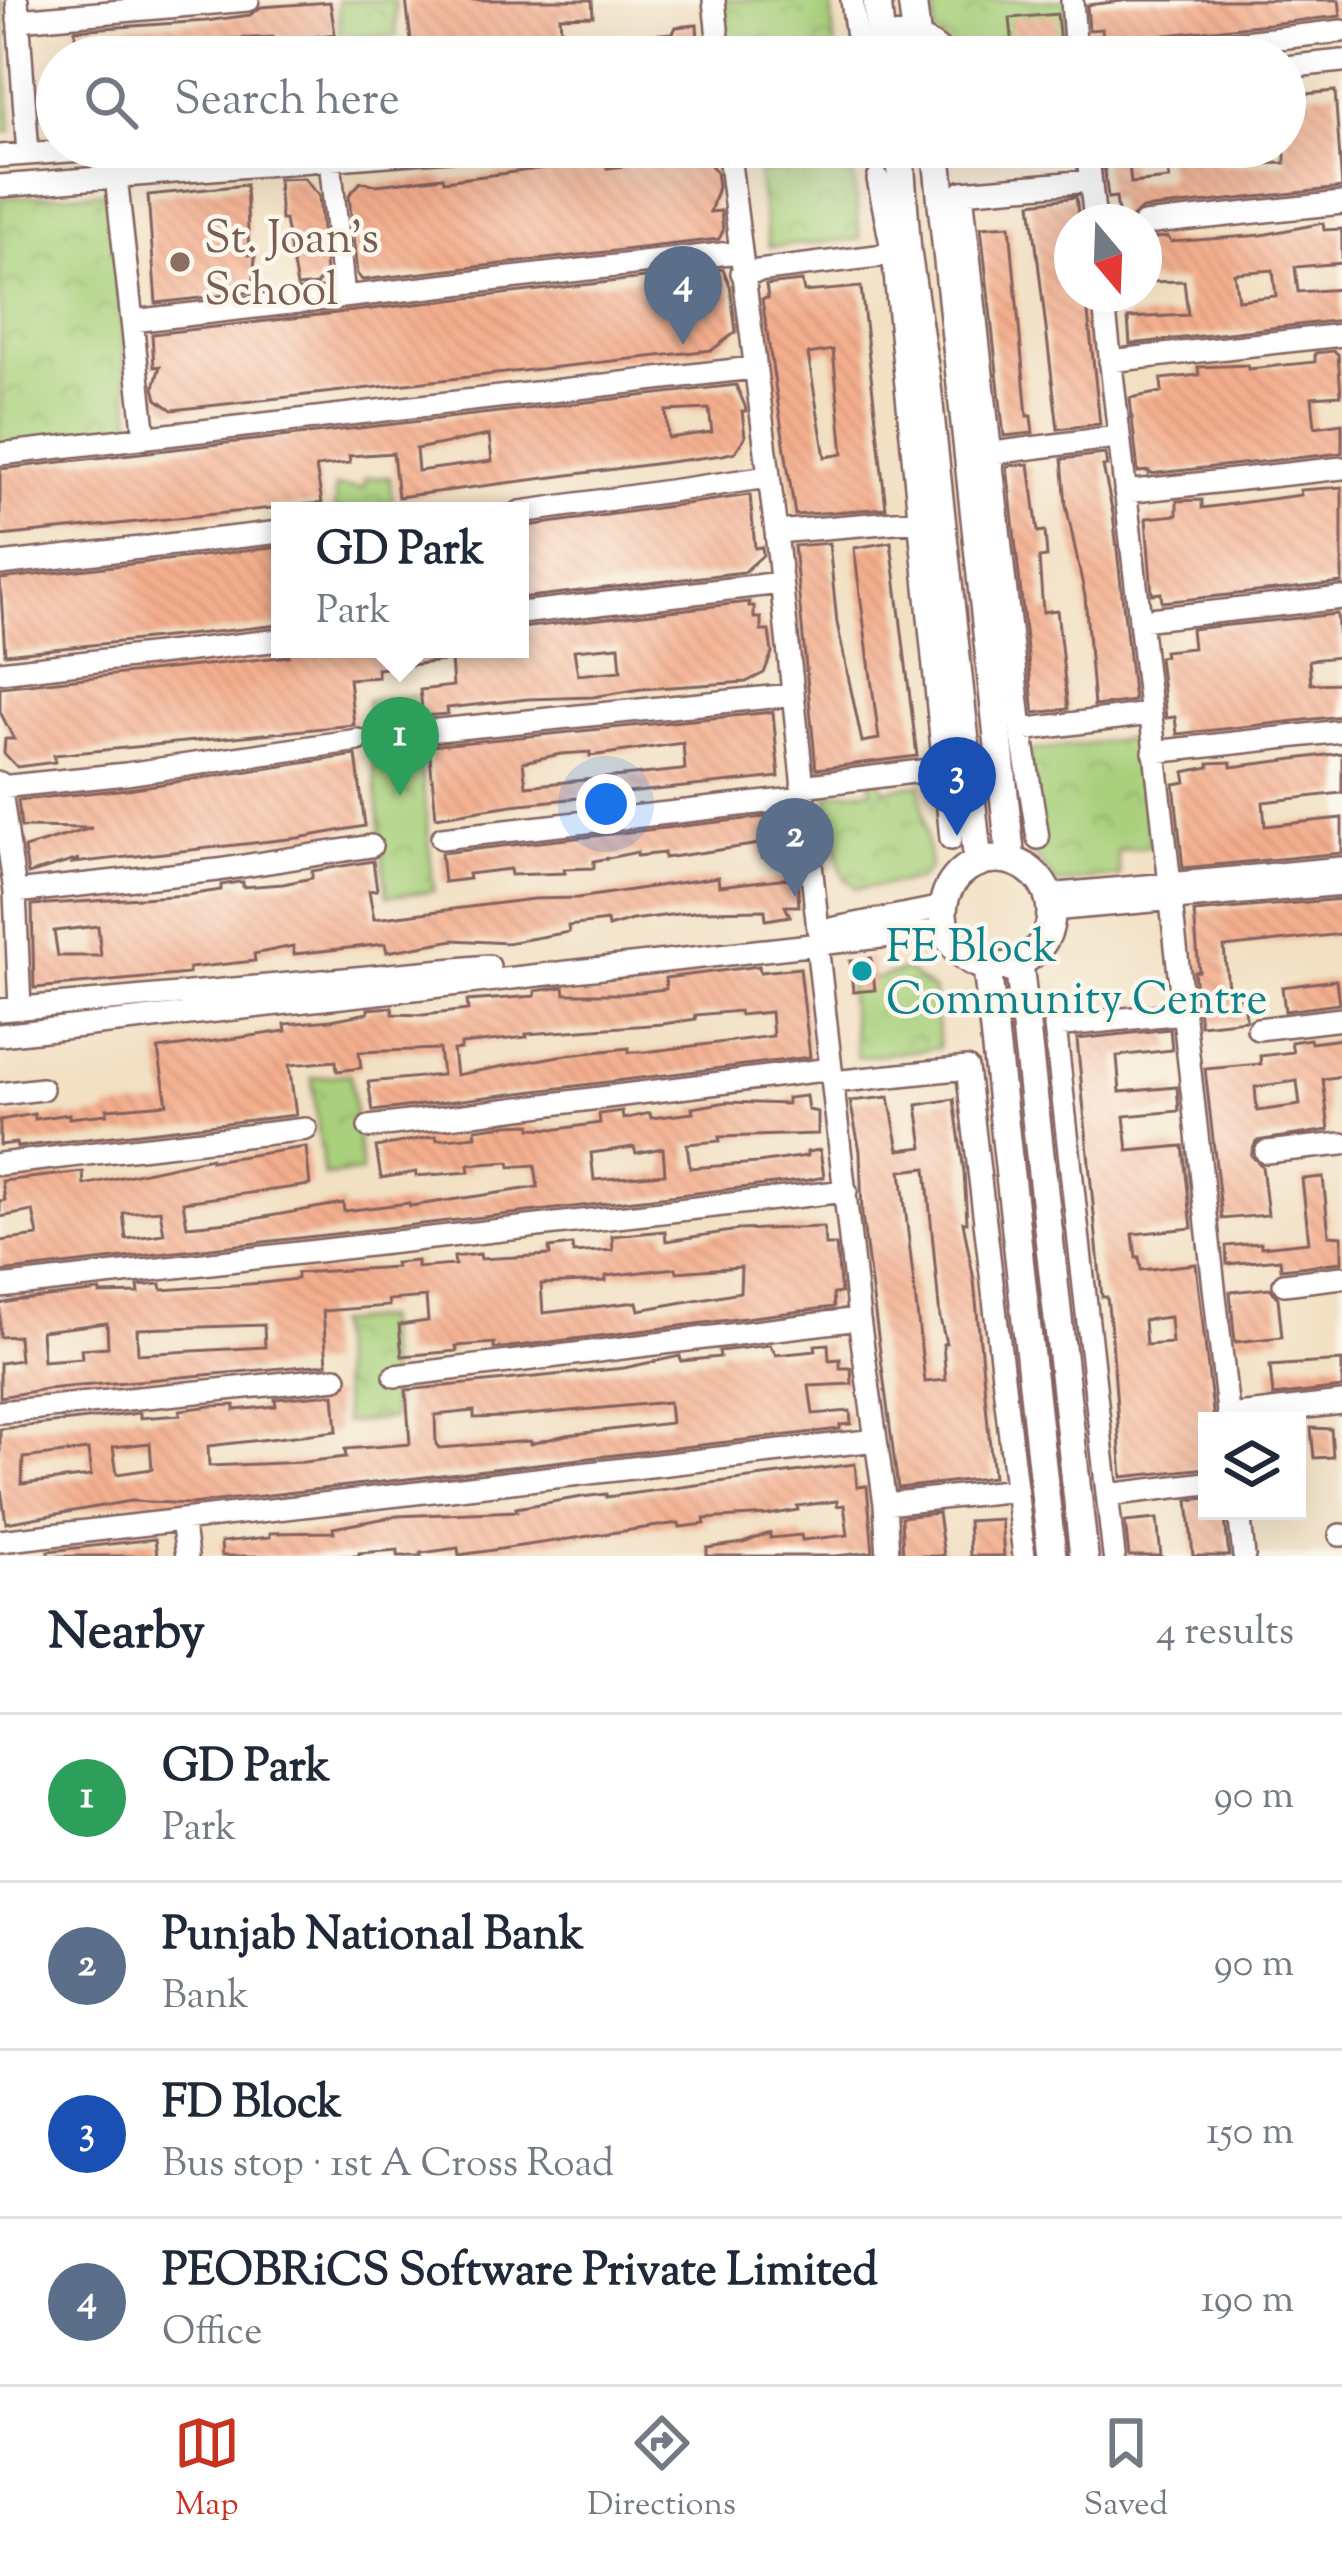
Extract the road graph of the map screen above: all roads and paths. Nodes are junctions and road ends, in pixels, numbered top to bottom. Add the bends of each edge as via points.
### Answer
1 (248, 0) edge
2 (715, 0) edge
3 (852, 0) edge
4 (877, 0) edge
5 (912, 0) edge
6 (1072, 0) edge
7 (17, 10) edge
8 (1342, 31) edge
9 (719, 36) edge
10 (864, 36) edge
11 (869, 36) edge
12 (916, 36) edge
13 (1075, 36) edge
14 (1301, 36) edge
15 (1342, 61) edge
16 (1306, 65) edge
17 (36, 153) edge
18 (28, 154) junction
19 (0, 156) edge
20 (162, 168) edge
21 (331, 168) edge
22 (730, 168) edge
23 (901, 168) edge
24 (938, 168) edge
25 (1089, 168) edge
26 (116, 177) junction
27 (878, 178) dead end
28 (1090, 181) junction
29 (0, 186) edge
30 (1342, 203) edge
31 (1093, 204) edge
32 (1162, 222) edge
33 (892, 254) junction
34 (741, 262) junction
35 (344, 297) junction
36 (1105, 312) edge
37 (132, 321) junction
38 (1342, 335) edge
39 (1110, 361) junction
40 (753, 368) junction
41 (1118, 437) junction
42 (145, 438) junction
43 (993, 453) junction
44 (0, 454) edge
45 (1342, 468) edge
46 (769, 477) junction
47 (1125, 492) junction
48 (529, 511) edge
49 (919, 520) junction
50 (776, 532) junction
51 (271, 533) edge
52 (0, 564) edge
53 (782, 583) junction
54 (1342, 598) edge
55 (529, 612) edge
56 (1139, 620) junction
57 (271, 641) edge
58 (0, 672) edge
59 (791, 695) junction
60 (1150, 714) junction
61 (1022, 730) junction
62 (428, 731) dead end
63 (1342, 731) edge
64 (358, 740) dead end
65 (1154, 752) junction
66 (945, 768) junction
67 (0, 786) edge
68 (802, 792) junction
69 (442, 838) dead end
70 (1038, 838) dead end
71 (951, 839) dead end
72 (371, 846) dead end
73 (1011, 861) junction
74 (978, 863) junction
75 (1342, 868) edge
76 (1342, 884) edge
77 (1253, 885) junction
78 (15, 892) junction
79 (1170, 893) junction
80 (1049, 903) junction
81 (944, 919) junction
82 (817, 937) junction
83 (1018, 963) junction
84 (987, 967) junction
85 (10, 1009) edge
86 (113, 1011) junction
87 (1183, 1013) junction
88 (1342, 1018) edge
89 (1258, 1029) dead end
90 (0, 1035) edge
91 (832, 1076) junction
92 (42, 1088) dead end
93 (0, 1094) edge
94 (369, 1127) dead end
95 (306, 1129) dead end
96 (1342, 1144) edge
97 (1266, 1152) dead end
98 (0, 1164) edge
99 (846, 1191) junction
100 (1342, 1276) edge
101 (1284, 1284) dead end
102 (0, 1287) edge
103 (859, 1318) junction
104 (395, 1376) dead end
105 (336, 1378) dead end
106 (1342, 1403) edge
107 (0, 1412) edge
108 (1227, 1412) edge
109 (1278, 1412) edge
110 (876, 1440) junction
111 (1198, 1485) edge
112 (1016, 1490) junction
113 (1107, 1495) junction
114 (885, 1504) junction
115 (182, 1520) junction
116 (1240, 1520) edge
117 (0, 1541) edge
118 (187, 1556) edge
119 (888, 1556) edge
120 (1024, 1556) edge
121 (1052, 1556) edge
122 (1084, 1556) edge
123 (1114, 1556) edge
124 (1244, 1556) edge

1 - 7 street
2 - 9 street
3 - 10 street
4 - 11 main road
5 - 12 main road
6 - 13 street
7 - 18 street
8 - 14 street
15 - 16 street
17 - 18 street
18 - 19 street
20 - 26 street
21 - 35 street
22 - 34 street
23 - 74 main road
24 - 73 main road
25 - 28 street
26 - 29 street
26 - 37 street
27 - 33 street
28 - 31 street
28 - 43 street via 962,192
30 - 32 street
33 - 34 street
33 - 49 street
34 - 35 street
34 - 40 street
35 - 37 street
36 - 39 street
37 - 42 street
38 - 39 street
39 - 41 street
40 - 42 street
40 - 46 street
41 - 43 street
41 - 47 street
42 - 44 street
43 - 61 street
45 - 47 street
46 - 48 street
46 - 50 street
47 - 56 street
49 - 50 street
49 - 66 street
50 - 53 street
51 - 52 street
53 - 55 street
53 - 59 street
54 - 56 street
56 - 60 street
57 - 58 street
59 - 62 street
59 - 68 street
60 - 61 street
60 - 65 street
61 - 70 street
63 - 65 street
64 - 67 street
65 - 79 street
66 - 68 street
66 - 71 street
67 - 78 street
68 - 69 street
68 - 82 street
72 - 78 street
73 - 74 main road
73 - 80 main road via 1028,869
74 - 81 main road via 950,886
75 - 77 street
76 - 77 street
77 - 79 street
78 - 85 street
79 - 80 street
79 - 87 street
80 - 83 main road via 1042,943
81 - 82 street
81 - 84 main road via 961,954
82 - 86 street
82 - 91 street
83 - 84 main road
83 - 122 main road
84 - 121 main road
85 - 86 street
86 - 90 street
87 - 108 street
87 - 113 street via 1054,1026
88 - 89 street
91 - 94 street
91 - 99 street
91 - 112 street via 968,1068
92 - 93 street
95 - 98 street
96 - 97 street
99 - 102 street
99 - 103 street
100 - 101 street
103 - 104 street
103 - 110 street
105 - 107 street
106 - 109 street
110 - 114 street
110 - 115 street
111 - 113 street
112 - 114 street
112 - 120 street
113 - 123 street
114 - 119 street
115 - 117 street
115 - 118 street
116 - 124 street

